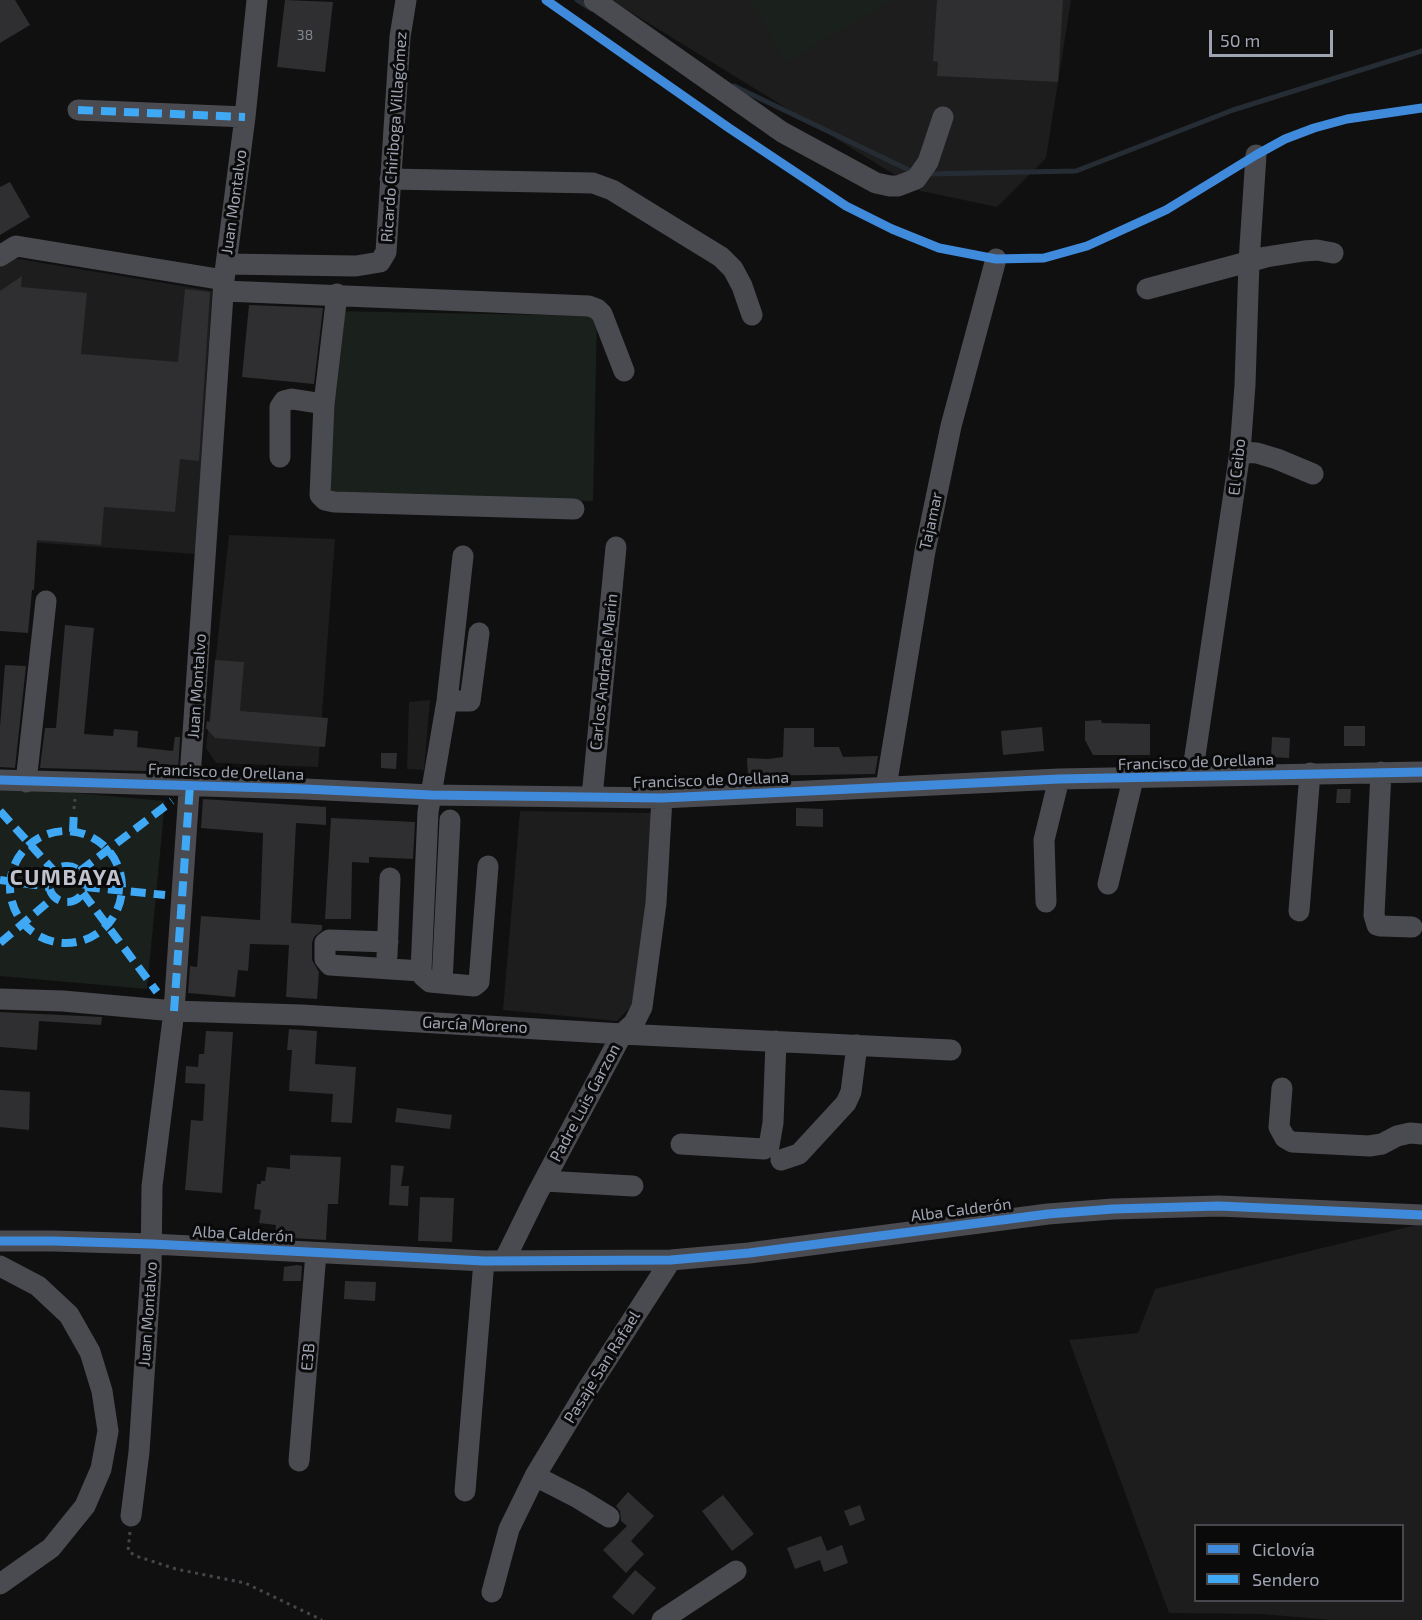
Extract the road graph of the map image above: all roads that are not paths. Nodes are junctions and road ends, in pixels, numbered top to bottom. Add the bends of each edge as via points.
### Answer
1 (257, 0) edge
2 (406, 0) edge
3 (594, 0) edge
4 (78, 110) dead end
5 (245, 117) junction
6 (943, 117) dead end
7 (1256, 155) dead end
8 (390, 179) junction
9 (1333, 253) dead end
10 (0, 256) edge
11 (996, 259) dead end
12 (1249, 262) junction
13 (225, 278) junction
14 (1147, 289) dead end
15 (337, 294) junction
16 (752, 315) dead end
17 (624, 371) dead end
18 (324, 404) junction
19 (1240, 452) junction
20 (280, 457) dead end
21 (1313, 474) dead end
22 (574, 509) dead end
23 (616, 547) dead end
24 (463, 556) dead end
25 (46, 601) dead end
26 (478, 633) dead end
27 (447, 701) junction
28 (1381, 772) junction
29 (1422, 772) edge
30 (1310, 773) junction
31 (1192, 776) junction
32 (1059, 779) junction
33 (1133, 779) junction
34 (0, 780) edge
35 (26, 782) junction
36 (190, 785) junction
37 (886, 787) junction
38 (431, 795) junction
39 (592, 797) junction
40 (662, 798) junction
41 (450, 820) dead end
42 (488, 866) dead end
43 (390, 878) dead end
44 (1108, 884) dead end
45 (1046, 902) dead end
46 (1299, 911) dead end
47 (1412, 927) dead end
48 (388, 942) junction
49 (387, 969) junction
50 (421, 971) junction
51 (442, 983) junction
52 (0, 999) edge
53 (174, 1011) junction
54 (622, 1034) junction
55 (776, 1041) junction
56 (857, 1045) junction
57 (951, 1050) dead end
58 (1282, 1088) dead end
59 (1422, 1134) edge
60 (681, 1144) dead end
61 (781, 1160) dead end
62 (544, 1181) junction
63 (633, 1186) dead end
64 (1422, 1215) edge
65 (0, 1241) edge
66 (152, 1244) junction
67 (316, 1253) junction
68 (671, 1260) junction
69 (494, 1261) junction
70 (0, 1266) edge
71 (299, 1461) dead end
72 (535, 1476) junction
73 (465, 1491) dead end
74 (131, 1516) road end
75 (609, 1516) dead end
76 (735, 1571) dead end
77 (0, 1584) edge
78 (492, 1592) dead end
79 (662, 1620) edge

1 - 5 street, Juan Montalvo
2 - 8 street, Ricardo Chiriboga Villagómez
3 - 6 street via 783,132 876,183 897,186 916,179 928,162
4 - 5 street
5 - 13 street, Juan Montalvo
7 - 12 street, El Ceibo
8 - 13 street, Ricardo Chiriboga Villagómez via 386,252 380,262
8 - 16 street via 593,183 612,190 721,257 733,269
9 - 12 street via 1304,251
10 - 13 street via 16,246
11 - 37 street, Tajamar via 951,426 925,551
12 - 14 street
12 - 19 street, El Ceibo
13 - 15 street
13 - 36 street, Juan Montalvo
15 - 17 street via 589,306 602,314
15 - 18 street
18 - 20 street via 284,401 280,407
18 - 22 street via 320,495 325,500
19 - 21 street via 1277,459
19 - 31 street, El Ceibo
23 - 39 street, Carlos Andrade Marin
24 - 27 street
25 - 35 street
26 - 27 street via 470,701
27 - 38 street
28 - 29 street, Francisco de Orellana
28 - 30 street, Francisco de Orellana
28 - 47 street via 1374,915 1377,925
30 - 31 street, Francisco de Orellana
30 - 46 street
31 - 33 street, Francisco de Orellana
32 - 33 street, Francisco de Orellana
32 - 37 street, Francisco de Orellana
32 - 45 street via 1044,840
33 - 44 street
34 - 35 street, Francisco de Orellana
35 - 36 street, Francisco de Orellana
36 - 38 street, Francisco de Orellana
36 - 53 street, Juan Montalvo
37 - 40 street, Francisco de Orellana
38 - 39 street, Francisco de Orellana
38 - 50 street
39 - 40 street, Francisco de Orellana
40 - 54 street, Padre Luis Garzon via 656,903 642,1007 634,1023
41 - 51 street
42 - 51 street via 479,982 474,986
43 - 48 street
48 - 49 street
48 - 49 street via 329,940 324,952 330,965
49 - 50 street
50 - 51 street via 426,980
52 - 53 street, García Moreno
53 - 54 street, García Moreno
53 - 66 street, Juan Montalvo via 152,1186
54 - 55 street, García Moreno
54 - 62 street, Padre Luis Garzon
55 - 56 street, García Moreno
55 - 60 street via 769,1146 764,1149
56 - 57 street, García Moreno
56 - 61 street via 846,1103 799,1154
58 - 59 street via 1279,1127 1292,1142 1370,1146 1403,1135
62 - 63 street
62 - 69 street, Padre Luis Garzon
64 - 68 street, Alba Calderón via 1219,1206 1113,1209
65 - 66 street, Alba Calderón
66 - 67 street, Alba Calderón
66 - 74 street, Juan Montalvo via 139,1452
67 - 69 street, Alba Calderón
67 - 71 street, E3B
68 - 69 street, Alba Calderón
68 - 72 street, Pasaje San Rafael
69 - 73 street, Padre Luis Garzon
70 - 77 street via 38,1286 69,1314 90,1352 102,1391 108,1431 101,1469 85,1506 51,1548
72 - 75 street
72 - 78 street, Pasaje San Rafael via 509,1529
76 - 79 street

